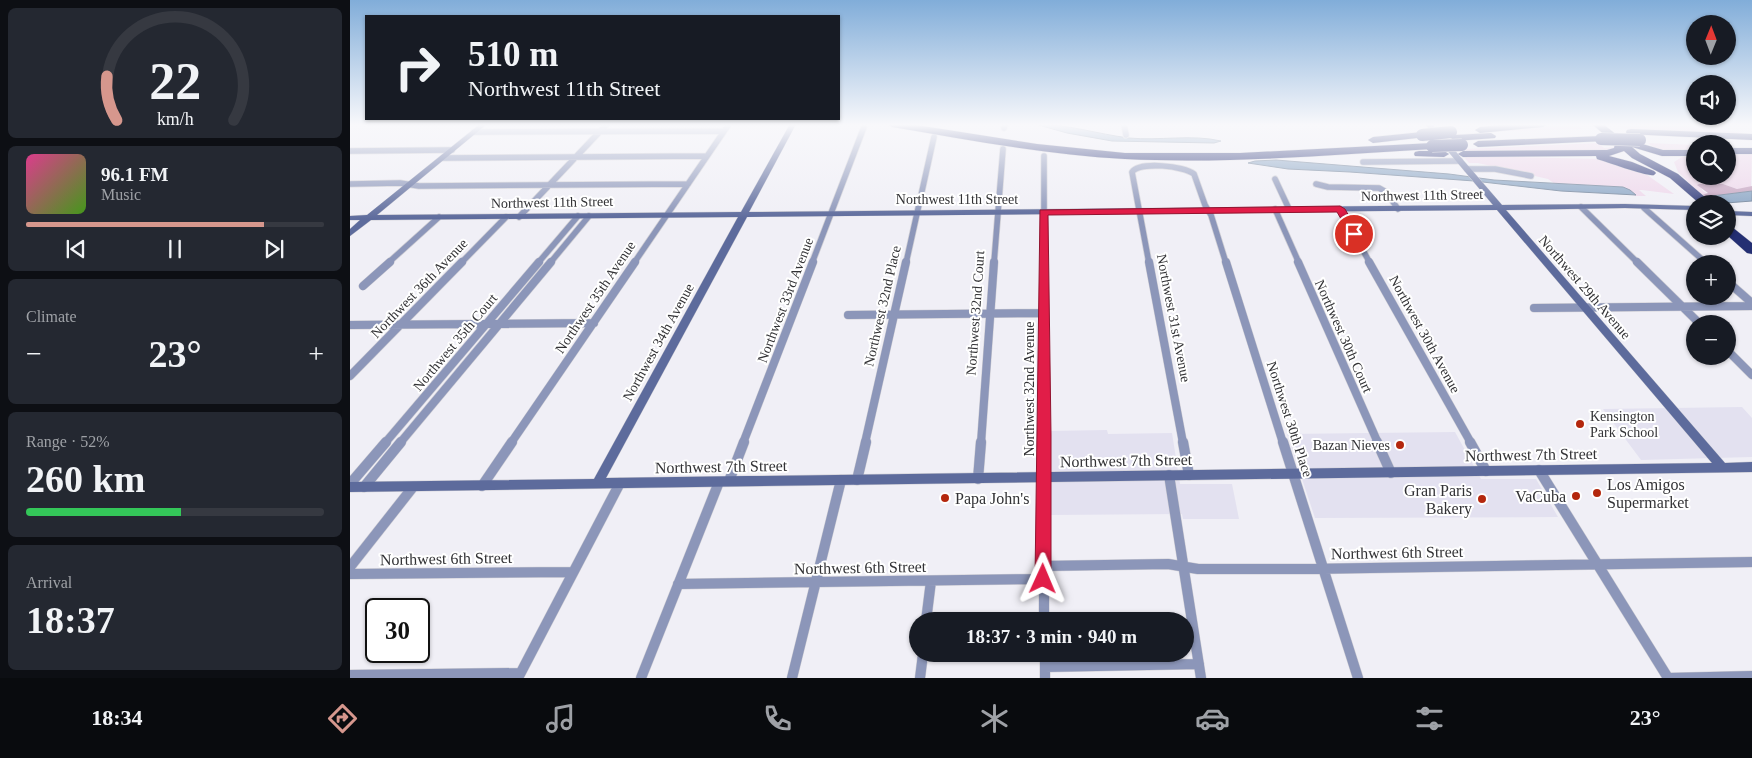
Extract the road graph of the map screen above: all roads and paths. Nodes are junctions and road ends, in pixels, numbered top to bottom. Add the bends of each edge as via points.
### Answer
1 (446, 156) edge
2 (706, 156) joint
3 (775, 156) edge
4 (853, 156) edge
5 (930, 156) edge
6 (1002, 156) edge
7 (1044, 156) dead end
8 (1114, 156) edge
9 (1230, 156) edge
10 (1401, 156) edge
11 (1462, 156) edge
12 (1590, 156) edge
13 (1643, 156) edge
14 (1685, 156) edge
15 (576, 157) junction
16 (443, 158) junction
17 (1363, 162) dead end
18 (1650, 163) junction
19 (1135, 168) joint
20 (1467, 169) junction
21 (1531, 176) dead end
22 (1275, 179) dead end
23 (1667, 181) junction
24 (1686, 182) edge
25 (350, 184) edge
26 (410, 184) junction
27 (688, 184) junction
28 (1316, 184) dead end
29 (549, 185) junction
30 (1686, 195) edge
31 (1689, 195) edge
32 (1686, 203) edge
33 (1686, 203) edge
34 (1625, 206) junction
35 (1581, 207) junction
36 (1500, 208) junction
37 (1644, 208) junction
38 (1340, 209) junction
39 (1398, 209) junction
40 (1736, 209) edge
41 (1752, 209) edge
42 (1207, 210) junction
43 (1275, 210) junction
44 (1289, 210) junction
45 (1140, 211) junction
46 (998, 212) junction
47 (1044, 212) junction
48 (917, 213) junction
49 (1736, 213) edge
50 (743, 214) junction
51 (832, 214) junction
52 (1752, 214) edge
53 (667, 215) junction
54 (519, 216) junction
55 (578, 216) junction
56 (589, 216) junction
57 (439, 217) junction
58 (506, 217) junction
59 (350, 218) edge
60 (368, 218) junction
61 (1736, 227) edge
62 (350, 233) edge
63 (1736, 237) edge
64 (1752, 240) edge
65 (1752, 250) edge
66 (1697, 255) edge
67 (363, 286) dead end
68 (1736, 290) edge
69 (1752, 305) edge
70 (1683, 307) junction
71 (1534, 308) dead end
72 (1586, 308) junction
73 (990, 314) junction
74 (1044, 314) junction
75 (848, 315) dead end
76 (894, 315) junction
77 (1691, 315) edge
78 (594, 323) junction
79 (350, 324) edge
80 (401, 324) junction
81 (486, 324) junction
82 (499, 324) junction
83 (1736, 359) edge
84 (1752, 375) edge
85 (350, 376) edge
86 (417, 407) junction
87 (430, 407) junction
88 (389, 439) junction
89 (404, 439) junction
90 (1722, 467) junction
91 (1752, 467) edge
92 (1539, 470) junction
93 (1486, 471) junction
94 (1391, 472) junction
95 (1292, 474) junction
96 (1189, 475) junction
97 (1169, 476) junction
98 (1044, 478) junction
99 (978, 479) junction
100 (841, 480) junction
101 (857, 480) junction
102 (724, 482) junction
103 (620, 483) junction
104 (597, 484) junction
105 (350, 486) edge
106 (482, 486) junction
107 (364, 487) junction
108 (413, 487) junction
109 (1752, 562) edge
110 (1597, 564) junction
111 (1043, 566) junction
112 (1183, 566) junction
113 (350, 567) edge
114 (1323, 568) junction
115 (573, 572) junction
116 (350, 574) edge
117 (1043, 579) junction
118 (931, 581) junction
119 (816, 582) junction
120 (678, 584) junction
121 (927, 612) edge
122 (1044, 612) edge
123 (922, 662) edge
124 (1199, 664) junction
125 (1045, 672) edge
126 (350, 675) edge
127 (519, 676) edge
128 (1752, 676) edge
129 (641, 678) edge
130 (792, 678) edge
131 (920, 678) edge
132 (1201, 678) edge
133 (1358, 678) edge
134 (1668, 678) edge

1 - 16 street
2 - 15 street
2 - 27 street, Northwest 35th Avenue
3 - 50 street, Northwest 34th Avenue
4 - 51 street, Northwest 33rd Avenue
5 - 48 street, Northwest 32nd Place
6 - 46 street, Northwest 32nd Court
7 - 47 street, Northwest 32nd Avenue
8 - 9 highway
10 - 17 street
11 - 20 street, Northwest 29th Avenue
12 - 23 highway via 1628,164
13 - 18 highway
14 - 24 highway via 1674,159 1671,166
15 - 16 street
15 - 29 street
16 - 26 street
18 - 23 highway
18 - 31 highway via 1670,174
19 - 42 street, Northwest 30th Place via 1167,167 1191,171
19 - 45 street, Northwest 31st Avenue via 1132,172
20 - 21 street via 1495,169
20 - 36 street, Northwest 29th Avenue
22 - 44 street
23 - 30 highway
25 - 26 street
26 - 29 street
26 - 60 street
27 - 29 street
27 - 53 street, Northwest 35th Avenue
28 - 39 street via 1381,189
29 - 54 street
32 - 34 street, Northwest 11th Street
33 - 37 street, Northwest 11th Street
34 - 35 street, Northwest 11th Street
34 - 37 street, Northwest 11th Street
35 - 36 street, Northwest 11th Street
35 - 70 street
36 - 39 street, Northwest 11th Street
36 - 72 street, Northwest 29th Avenue
37 - 66 street
38 - 39 street, Northwest 11th Street
38 - 44 street, Northwest 11th Street
38 - 93 street, Northwest 30th Avenue
40 - 41 street
42 - 43 street, Northwest 11th Street
42 - 45 street, Northwest 11th Street
42 - 95 street, Northwest 30th Place
43 - 44 street, Northwest 11th Street
43 - 94 street, Northwest 30th Court
45 - 47 street, Northwest 11th Street
45 - 96 street, Northwest 31st Avenue
46 - 47 street, Northwest 11th Street
46 - 48 street, Northwest 11th Street
46 - 73 street, Northwest 32nd Court
47 - 74 street, Northwest 32nd Avenue
48 - 51 street, Northwest 11th Street
48 - 76 street, Northwest 32nd Place
49 - 52 street
50 - 51 street, Northwest 11th Street
50 - 53 street, Northwest 11th Street
50 - 104 street, Northwest 34th Avenue
51 - 102 street, Northwest 33rd Avenue
53 - 56 street, Northwest 11th Street
53 - 78 street, Northwest 35th Avenue
54 - 55 street, Northwest 11th Street
54 - 58 street, Northwest 11th Street
55 - 56 street, Northwest 11th Street
55 - 81 street, Northwest 35th Court
56 - 82 street, Northwest 35th Court
57 - 58 street, Northwest 11th Street
57 - 60 street, Northwest 11th Street
57 - 67 street
58 - 80 street, Northwest 36th Avenue
59 - 60 street, Northwest 11th Street
60 - 62 street
61 - 64 highway
63 - 65 highway
68 - 69 street
69 - 70 street
70 - 72 street
70 - 77 street
71 - 72 street
72 - 90 street, Northwest 29th Avenue
73 - 74 street
73 - 76 street
73 - 99 street, Northwest 32nd Court
74 - 98 street, Northwest 32nd Avenue
75 - 76 street
76 - 101 street, Northwest 32nd Place
78 - 82 street
78 - 106 street, Northwest 35th Avenue
79 - 80 street
80 - 81 street
80 - 85 street, Northwest 36th Avenue
81 - 82 street
81 - 86 street, Northwest 35th Court
82 - 87 street, Northwest 35th Court
83 - 84 street
86 - 87 street
86 - 88 street, Northwest 35th Court
87 - 89 street, Northwest 35th Court
88 - 89 street
88 - 105 street, Northwest 35th Court
89 - 107 street, Northwest 35th Court
90 - 91 street, Northwest 7th Street
90 - 92 street, Northwest 7th Street
92 - 93 street, Northwest 7th Street
92 - 110 street
93 - 94 street, Northwest 7th Street
94 - 95 street, Northwest 7th Street
95 - 96 street, Northwest 7th Street
95 - 114 street, Northwest 30th Place
96 - 97 street, Northwest 7th Street
97 - 98 street, Northwest 7th Street
97 - 112 street
98 - 99 street, Northwest 7th Street
98 - 111 street, Northwest 32nd Avenue
99 - 101 street, Northwest 7th Street
100 - 101 street, Northwest 7th Street
100 - 102 street, Northwest 7th Street
100 - 119 street
102 - 103 street, Northwest 7th Street
102 - 120 street, Northwest 33rd Avenue
103 - 104 street, Northwest 7th Street
103 - 115 street
104 - 106 street, Northwest 7th Street
105 - 107 street, Northwest 7th Street
106 - 108 street, Northwest 7th Street
107 - 108 street, Northwest 7th Street
108 - 113 street
109 - 110 street, Northwest 6th Street
110 - 114 street, Northwest 6th Street
110 - 134 street
111 - 112 street, Northwest 6th Street
111 - 117 street, Northwest 32nd Avenue
112 - 114 street, Northwest 6th Street via 1198,569
112 - 124 street
114 - 133 street, Northwest 30th Place
115 - 116 street, Northwest 6th Street
115 - 127 street
117 - 118 street, Northwest 6th Street
117 - 122 street, Northwest 32nd Avenue
118 - 119 street, Northwest 6th Street
118 - 121 street
119 - 120 street, Northwest 6th Street
119 - 130 street
120 - 129 street, Northwest 33rd Avenue
123 - 131 street
124 - 125 street
124 - 132 street
126 - 127 street
128 - 134 street

